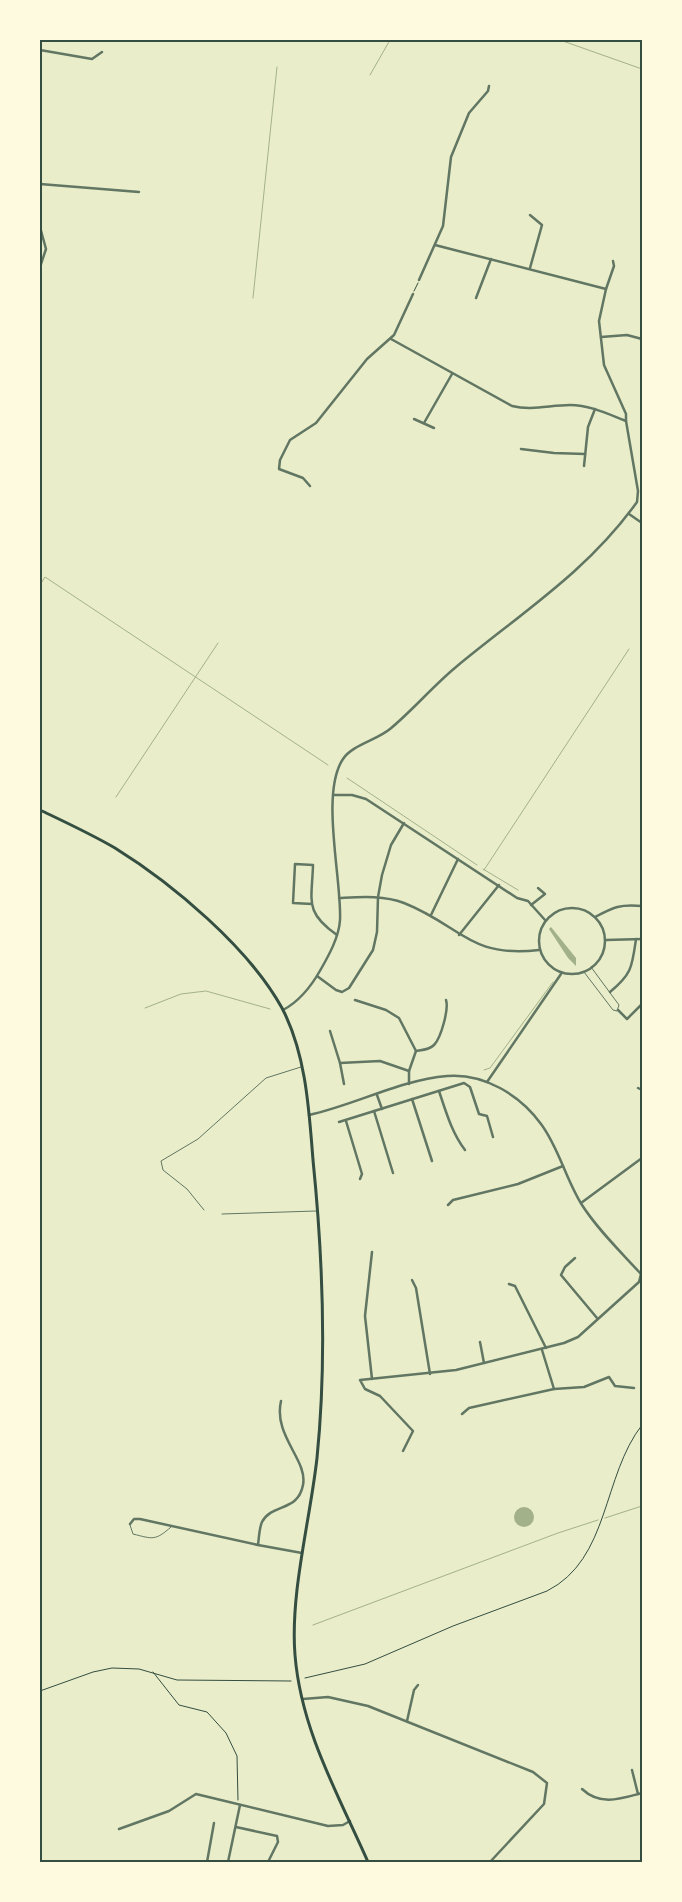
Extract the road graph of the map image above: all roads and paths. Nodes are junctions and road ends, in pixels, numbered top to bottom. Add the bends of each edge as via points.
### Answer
1 (40, 50) edge
2 (102, 52) dead end
3 (489, 86) dead end
4 (40, 184) edge
5 (139, 192) dead end
6 (530, 215) dead end
7 (40, 227) edge
8 (435, 245) junction
9 (491, 259) junction
10 (612, 260) dead end
11 (40, 267) edge
12 (529, 268) junction
13 (419, 280) joint
14 (606, 289) junction
15 (413, 294) joint
16 (476, 298) dead end
17 (601, 337) junction
18 (641, 338) edge
19 (390, 339) junction
20 (642, 352) edge
21 (452, 374) junction
22 (595, 409) junction
23 (414, 419) dead end
24 (626, 422) junction
25 (424, 423) junction
26 (434, 428) dead end
27 (521, 449) dead end
28 (585, 454) junction
29 (584, 466) dead end
30 (310, 486) dead end
31 (629, 514) junction
32 (642, 523) edge
33 (334, 795) junction
34 (40, 810) edge
35 (404, 823) junction
36 (458, 859) junction
37 (499, 885) junction
38 (538, 888) dead end
39 (378, 897) junction
40 (338, 898) junction
41 (312, 904) junction
42 (531, 905) junction
43 (642, 906) edge
44 (430, 915) junction
45 (595, 917) junction
46 (545, 920) junction
47 (337, 935) junction
48 (459, 935) junction
49 (642, 939) edge
50 (606, 940) junction
51 (636, 940) junction
52 (539, 950) junction
53 (591, 967) junction
54 (584, 972) junction
55 (562, 973) junction
56 (317, 976) junction
57 (610, 992) junction
58 (355, 1000) dead end
59 (446, 1000) dead end
60 (642, 1004) edge
61 (283, 1010) junction
62 (618, 1010) junction
63 (330, 1030) dead end
64 (416, 1051) junction
65 (340, 1062) junction
66 (302, 1066) junction
67 (409, 1071) junction
68 (487, 1082) junction
69 (344, 1084) dead end
70 (409, 1085) junction
71 (638, 1088) dead end
72 (642, 1090) edge
73 (439, 1091) junction
74 (378, 1095) junction
75 (412, 1099) junction
76 (382, 1109) junction
77 (374, 1111) junction
78 (309, 1115) junction
79 (346, 1120) junction
80 (339, 1122) dead end
81 (493, 1137) dead end
82 (465, 1150) dead end
83 (642, 1158) edge
84 (432, 1161) dead end
85 (563, 1166) junction
86 (393, 1173) dead end
87 (360, 1179) dead end
88 (581, 1202) junction
89 (448, 1205) dead end
90 (204, 1210) dead end
91 (318, 1212) junction
92 (222, 1214) dead end
93 (372, 1252) dead end
94 (575, 1258) dead end
95 (642, 1274) edge
96 (412, 1280) dead end
97 (509, 1284) dead end
98 (597, 1318) junction
99 (480, 1342) dead end
100 (547, 1348) junction
101 (542, 1350) junction
102 (484, 1364) junction
103 (430, 1374) junction
104 (372, 1379) junction
105 (634, 1388) dead end
106 (554, 1389) junction
107 (281, 1401) dead end
108 (462, 1414) dead end
109 (642, 1425) edge
110 (403, 1450) dead end
111 (130, 1524) joint
112 (172, 1526) junction
113 (258, 1545) junction
114 (303, 1553) junction
115 (152, 1671) junction
116 (305, 1678) dead end
117 (291, 1681) dead end
118 (418, 1685) dead end
119 (40, 1691) edge
120 (301, 1700) junction
121 (407, 1721) junction
122 (632, 1770) dead end
123 (582, 1789) dead end
124 (640, 1794) edge
125 (240, 1805) junction
126 (350, 1821) junction
127 (214, 1823) dead end
128 (236, 1827) junction
129 (119, 1829) dead end
130 (207, 1862) edge
131 (228, 1862) edge
132 (268, 1862) edge
133 (368, 1862) edge
134 (490, 1862) edge

1 - 2 street via 92,59
3 - 8 street via 469,113 451,157 443,226
4 - 5 street
6 - 12 street via 542,225
7 - 11 street via 46,249
8 - 9 street
8 - 13 street
9 - 12 street
9 - 16 street
10 - 14 street via 614,266
12 - 14 street
13 - 15 path
14 - 17 street via 599,320
15 - 19 street
17 - 18 street via 627,335
17 - 24 street via 604,365 621,399
18 - 20 street
19 - 21 street
19 - 30 street via 367,359 316,423 290,440 279,469 303,478
21 - 22 street via 505,403 521,408 569,405
21 - 25 street
22 - 24 street
22 - 28 street via 588,427
23 - 25 street
24 - 31 street via 638,491 637,502
25 - 26 street
27 - 28 street
28 - 29 street
31 - 32 street
31 - 33 street via 568,580 455,668 390,729 348,753 338,769
33 - 35 street via 352,794 366,799
33 - 40 street
34 - 61 main road via 86,832 138,863 204,916 245,956
35 - 36 street
35 - 39 street via 391,845
36 - 37 street
36 - 44 street
37 - 42 street
37 - 48 street
38 - 42 street via 545,894
39 - 40 street
39 - 44 street via 403,902
39 - 56 street via 378,932 373,950 349,988 342,992 336,990
40 - 47 street via 340,921
41 - 41 street via 313,865 295,864 293,903
41 - 47 street via 313,912 322,924
42 - 46 street
43 - 45 street via 622,905
44 - 48 street
45 - 46 street via 581,910 567,909 553,913
45 - 50 street via 602,924
46 - 52 street via 539,937
47 - 56 street
48 - 52 street via 480,946 503,951
49 - 51 street
50 - 51 street
50 - 53 street via 602,956
51 - 57 street via 632,965 625,979
52 - 55 street via 546,961
53 - 54 street
53 - 57 lane
54 - 55 street
54 - 62 lane via 613,1010
55 - 68 street
56 - 61 street via 296,1003
57 - 62 lane via 620,1005
58 - 64 street via 399,1018
59 - 64 street via 448,1006 435,1044
60 - 62 street via 627,1019
61 - 66 main road
63 - 65 street
64 - 67 street
65 - 67 street via 380,1061
65 - 69 street
66 - 78 main road
66 - 90 lane via 266,1078 198,1139 161,1162 163,1170 187,1189
67 - 70 street
68 - 70 street via 466,1076 449,1076
68 - 85 street via 536,1117
70 - 74 street
71 - 72 street
73 - 75 street
73 - 81 street via 464,1083 470,1087 479,1114 487,1116
73 - 82 street via 451,1127
74 - 76 street
74 - 78 street
75 - 76 street
75 - 84 street
76 - 77 street
77 - 79 street
77 - 86 street
78 - 91 main road
79 - 80 street
79 - 87 street via 362,1174
83 - 88 street
85 - 88 street
85 - 89 street via 518,1184 453,1200
88 - 95 street via 591,1218
91 - 92 lane
91 - 114 main road via 323,1308 322,1405
93 - 104 street via 365,1316
94 - 98 street via 561,1275
95 - 98 street via 639,1282
96 - 103 street
97 - 100 street via 515,1286
98 - 100 street via 578,1337
99 - 102 street
100 - 101 street
101 - 102 street
101 - 106 street
102 - 103 street
103 - 104 street
104 - 110 street via 360,1380 413,1431
105 - 106 street via 615,1386 609,1377 584,1387
106 - 108 street via 469,1408
107 - 113 street via 279,1421 301,1471 303,1484 293,1503 264,1519
109 - 116 path via 630,1440 598,1531 586,1555 577,1570 562,1584 365,1664
111 - 112 street via 140,1519
111 - 112 lane via 133,1534 153,1539 159,1538
112 - 113 street
113 - 114 street
114 - 120 main road via 294,1652
115 - 117 path via 177,1680
115 - 119 path via 112,1668
115 - 125 path via 179,1705 207,1712 226,1733 237,1756
118 - 121 street
120 - 121 street via 328,1697 354,1702
120 - 126 main road via 314,1744
121 - 134 street via 533,1772 547,1783 544,1804
122 - 124 street
123 - 124 street via 598,1799 608,1800
125 - 126 street via 328,1826
125 - 128 street
125 - 129 street via 196,1794 169,1811
126 - 133 main road
127 - 130 street
128 - 131 street
128 - 132 street via 277,1836 278,1842

